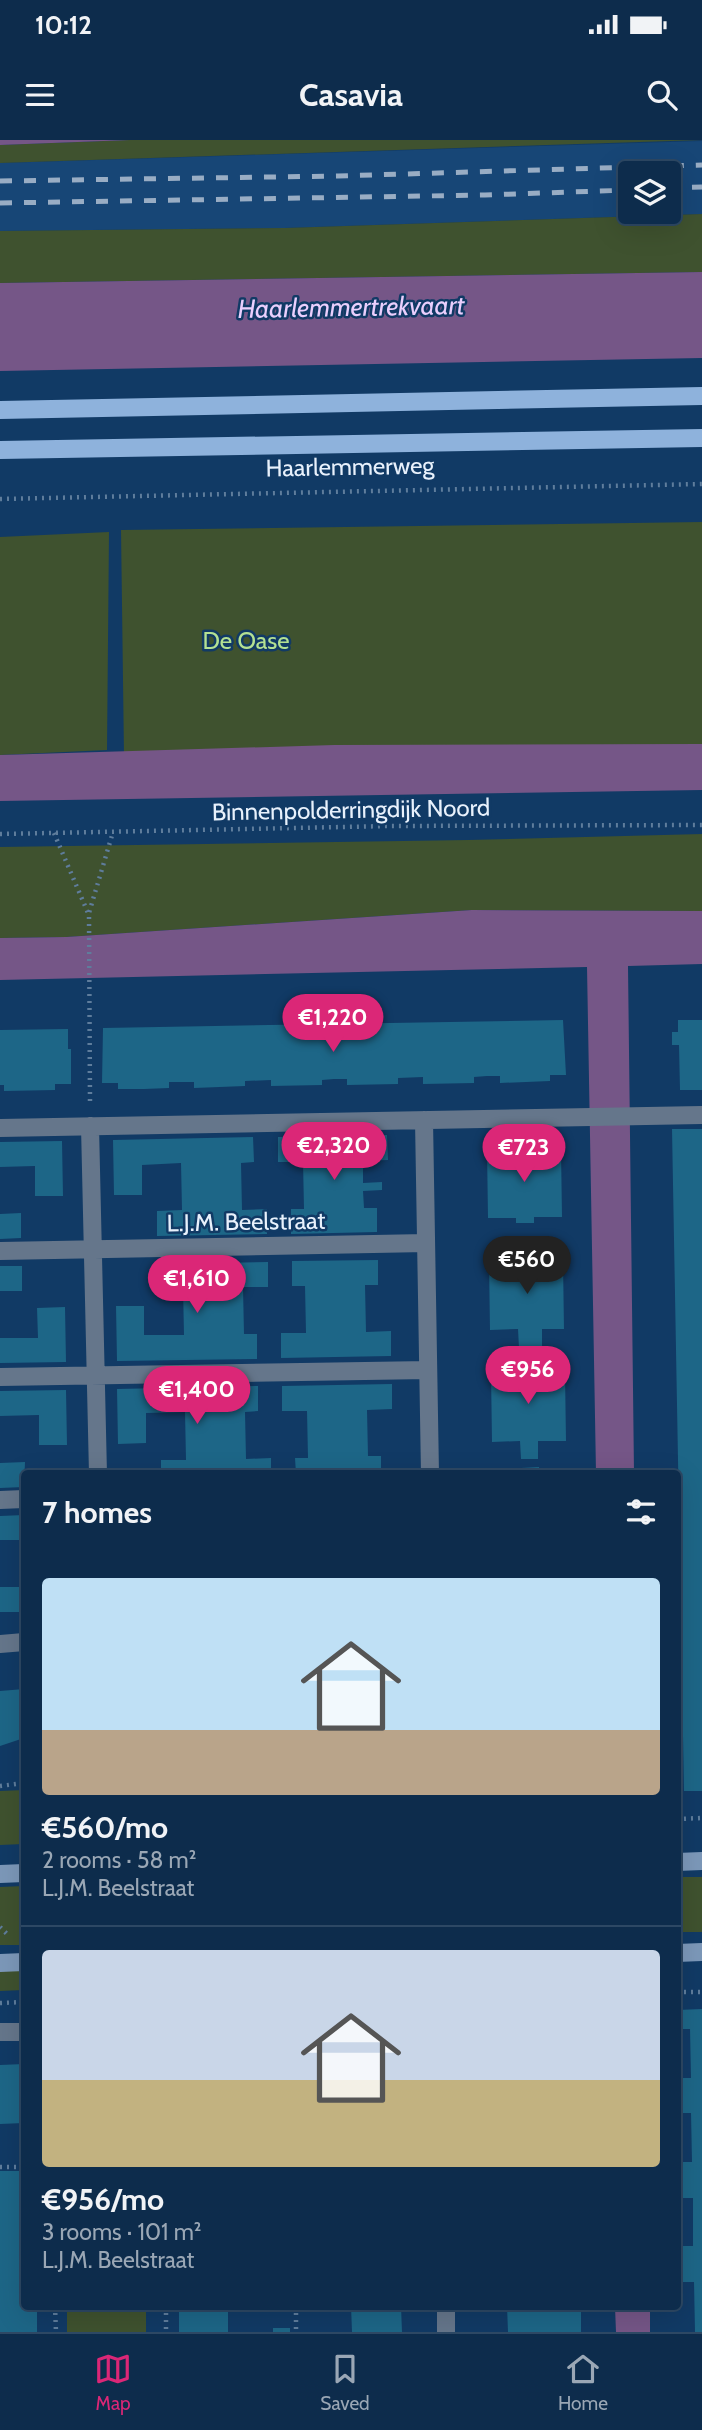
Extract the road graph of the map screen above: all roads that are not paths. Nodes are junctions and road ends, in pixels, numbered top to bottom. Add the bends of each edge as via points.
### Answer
1 (702, 396) edge
2 (0, 410) edge
3 (702, 438) edge
4 (0, 450) edge
5 (702, 1115) edge
6 (424, 1120) junction
7 (90, 1126) junction
8 (0, 1128) edge
9 (426, 1243) junction
10 (0, 1251) edge
11 (93, 1251) junction
12 (428, 1370) junction
13 (96, 1374) junction
14 (0, 1377) edge
15 (98, 1470) edge
16 (430, 1470) edge
17 (21, 1499) edge
18 (0, 1500) edge
19 (21, 1642) edge
20 (0, 1644) edge
21 (702, 1861) edge
22 (681, 1862) edge
23 (21, 1873) edge
24 (0, 1874) edge
25 (681, 1952) edge
26 (702, 1952) edge
27 (21, 1962) edge
28 (0, 1963) edge
29 (0, 2032) edge
30 (21, 2032) edge
31 (446, 2310) edge
32 (446, 2332) edge

1 - 2 main road
3 - 4 main road, Haarlemmerweg
5 - 6 street
6 - 7 street
6 - 9 street
7 - 8 street
7 - 11 street
9 - 11 street, L.J.M. Beelstraat
9 - 12 street
10 - 11 street, L.J.M. Beelstraat
11 - 13 street
12 - 13 street
12 - 16 street
13 - 14 street
13 - 15 street
17 - 18 street
19 - 20 street
21 - 22 street
23 - 24 street
25 - 26 street
27 - 28 street
29 - 30 street
31 - 32 street

